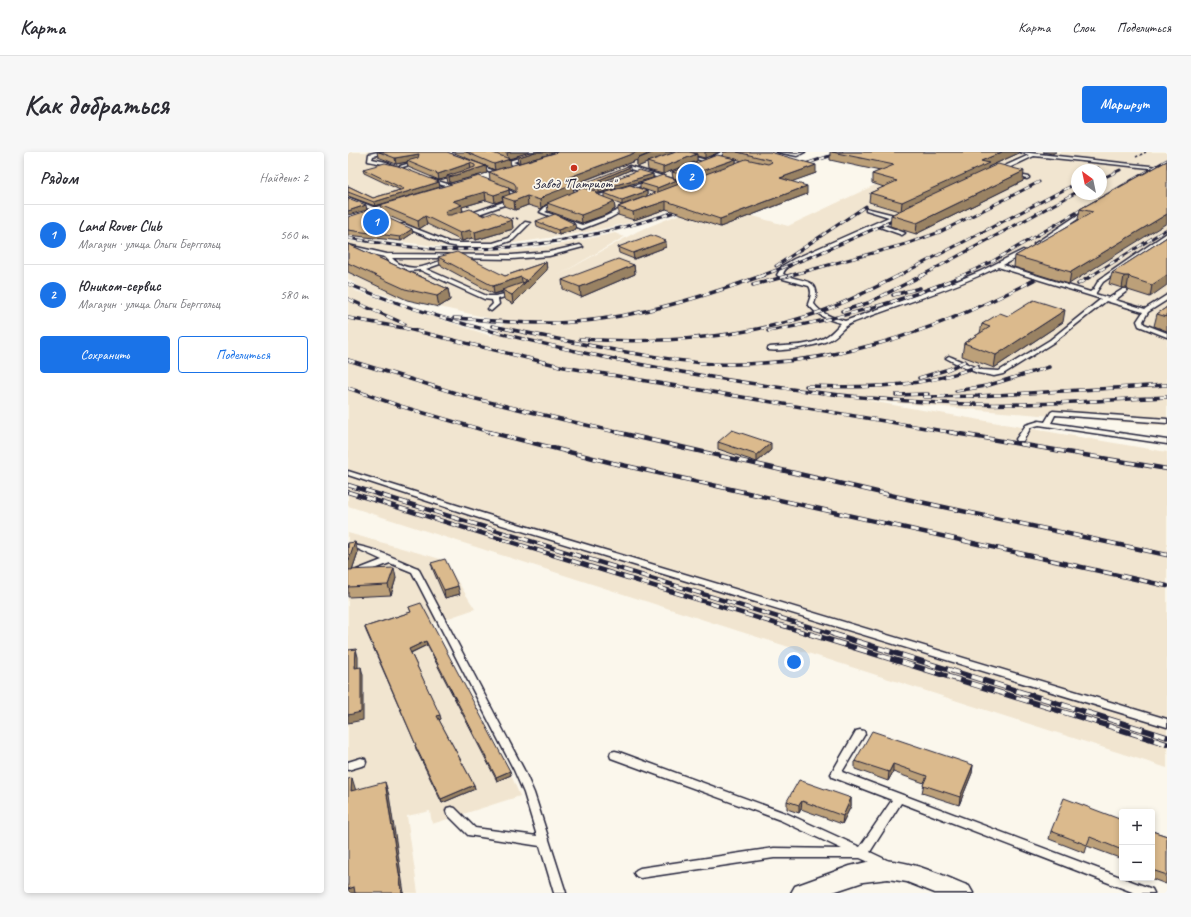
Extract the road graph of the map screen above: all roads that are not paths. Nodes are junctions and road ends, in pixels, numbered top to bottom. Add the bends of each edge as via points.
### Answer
1 (384, 152) edge
2 (544, 152) edge
3 (686, 152) edge
4 (724, 152) edge
5 (779, 152) edge
6 (803, 152) edge
7 (1022, 152) edge
8 (674, 154) edge
9 (681, 154) junction
10 (1033, 155) junction
11 (717, 157) junction
12 (552, 158) edge
13 (724, 159) edge
14 (501, 160) edge
15 (707, 161) junction
16 (417, 162) edge
17 (508, 162) junction
18 (469, 163) edge
19 (635, 164) edge
20 (700, 164) edge
21 (1166, 166) edge
22 (399, 167) junction
23 (522, 167) junction
24 (629, 167) junction
25 (647, 167) edge
26 (405, 169) edge
27 (622, 170) edge
28 (640, 170) junction
29 (998, 171) junction
30 (1157, 172) edge
31 (632, 173) edge
32 (499, 174) junction
33 (991, 174) edge
34 (672, 175) edge
35 (422, 177) edge
36 (665, 177) junction
37 (486, 178) edge
38 (1027, 178) dead end
39 (694, 183) edge
40 (454, 184) edge
41 (687, 185) junction
42 (495, 186) edge
43 (578, 186) edge
44 (438, 187) joint
45 (631, 188) junction
46 (675, 189) edge
47 (643, 192) edge
48 (584, 193) junction
49 (577, 196) edge
50 (598, 197) junction
51 (348, 198) edge
52 (411, 200) edge
53 (562, 202) edge
54 (605, 202) edge
55 (636, 204) edge
56 (616, 207) dead end
57 (1094, 207) edge
58 (622, 209) junction
59 (868, 209) dead end
60 (907, 211) edge
61 (377, 212) junction
62 (366, 214) edge
63 (463, 217) edge
64 (894, 217) junction
65 (395, 222) edge
66 (527, 223) road end
67 (878, 225) junction
68 (902, 233) edge
69 (1166, 238) edge
70 (459, 245) junction
71 (348, 247) edge
72 (580, 247) dead end
73 (387, 256) junction
74 (456, 256) junction
75 (999, 266) junction
76 (421, 269) junction
77 (523, 289) edge
78 (1125, 290) edge
79 (1091, 294) junction
80 (1167, 297) edge
81 (495, 298) junction
82 (1108, 299) junction
83 (491, 309) dead end
84 (1146, 311) junction
85 (846, 323) junction
86 (1167, 335) edge
87 (770, 349) dead end
88 (949, 358) dead end
89 (1167, 421) edge
90 (1047, 424) junction
91 (1020, 439) dead end
92 (1167, 442) edge
93 (348, 473) edge
94 (348, 547) edge
95 (391, 559) junction
96 (348, 574) edge
97 (1167, 723) edge
98 (860, 734) dead end
99 (615, 755) dead end
100 (361, 762) dead end
101 (348, 766) edge
102 (899, 798) junction
103 (451, 811) dead end
104 (545, 842) junction
105 (862, 854) junction
106 (900, 871) junction
107 (640, 873) dead end
108 (855, 875) junction
109 (818, 891) edge
110 (560, 893) edge
111 (961, 893) edge
112 (1148, 893) edge

1 - 22 lane via 371,155 370,160
2 - 17 lane
3 - 9 lane
4 - 11 lane
5 - 6 lane via 797,155
7 - 10 lane
8 - 9 lane
9 - 15 lane
10 - 21 lane via 1154,168
10 - 29 lane
11 - 13 lane
11 - 15 lane
12 - 23 street
14 - 17 lane
15 - 20 lane
16 - 22 lane
17 - 23 lane
18 - 32 lane
19 - 24 lane
21 - 30 lane
22 - 26 lane
23 - 32 street
24 - 27 lane
24 - 28 lane
25 - 28 lane
28 - 31 lane
28 - 36 lane
29 - 33 lane
29 - 38 lane
32 - 37 street
34 - 36 lane
35 - 44 lane
36 - 41 lane
36 - 45 lane
39 - 41 lane
40 - 44 street
41 - 46 lane
42 - 63 lane via 512,193 514,200
43 - 48 lane via 570,189
45 - 47 lane
45 - 50 lane
48 - 49 lane
48 - 50 lane
50 - 54 lane
51 - 61 lane
52 - 61 street
53 - 58 lane via 542,212 582,227
55 - 58 lane
56 - 58 lane
57 - 75 lane
59 - 64 lane
60 - 64 lane
61 - 62 lane
64 - 67 lane
65 - 70 lane via 439,241
66 - 70 lane via 511,239 501,244
67 - 68 lane
67 - 85 lane via 796,260 780,272 783,278 805,282 811,286 816,295 811,304 813,307 833,319
69 - 79 lane via 1101,281
70 - 74 lane
71 - 73 lane
72 - 74 lane via 531,256
73 - 74 lane
73 - 76 lane via 393,264 403,269
74 - 76 lane
75 - 79 lane
75 - 85 lane via 940,291
76 - 81 lane via 486,298
77 - 81 lane
78 - 82 lane
79 - 82 lane
80 - 84 lane
81 - 83 lane via 496,304
82 - 84 lane
82 - 88 lane via 1052,341 1001,372 985,373
84 - 86 lane via 1140,321 1141,325
85 - 87 lane via 823,340
89 - 90 lane via 1053,412
90 - 91 lane via 1028,426
90 - 92 lane
93 - 97 lane
94 - 95 lane via 359,547
95 - 96 lane
95 - 104 lane via 415,570 519,770
98 - 102 lane via 836,774
99 - 105 lane via 784,817
100 - 101 lane
102 - 105 lane
102 - 112 lane
103 - 104 lane via 472,832
104 - 110 lane
105 - 106 lane
105 - 107 lane via 774,853
105 - 108 lane via 866,862 864,868
106 - 108 street via 877,870
106 - 111 street
108 - 109 street

